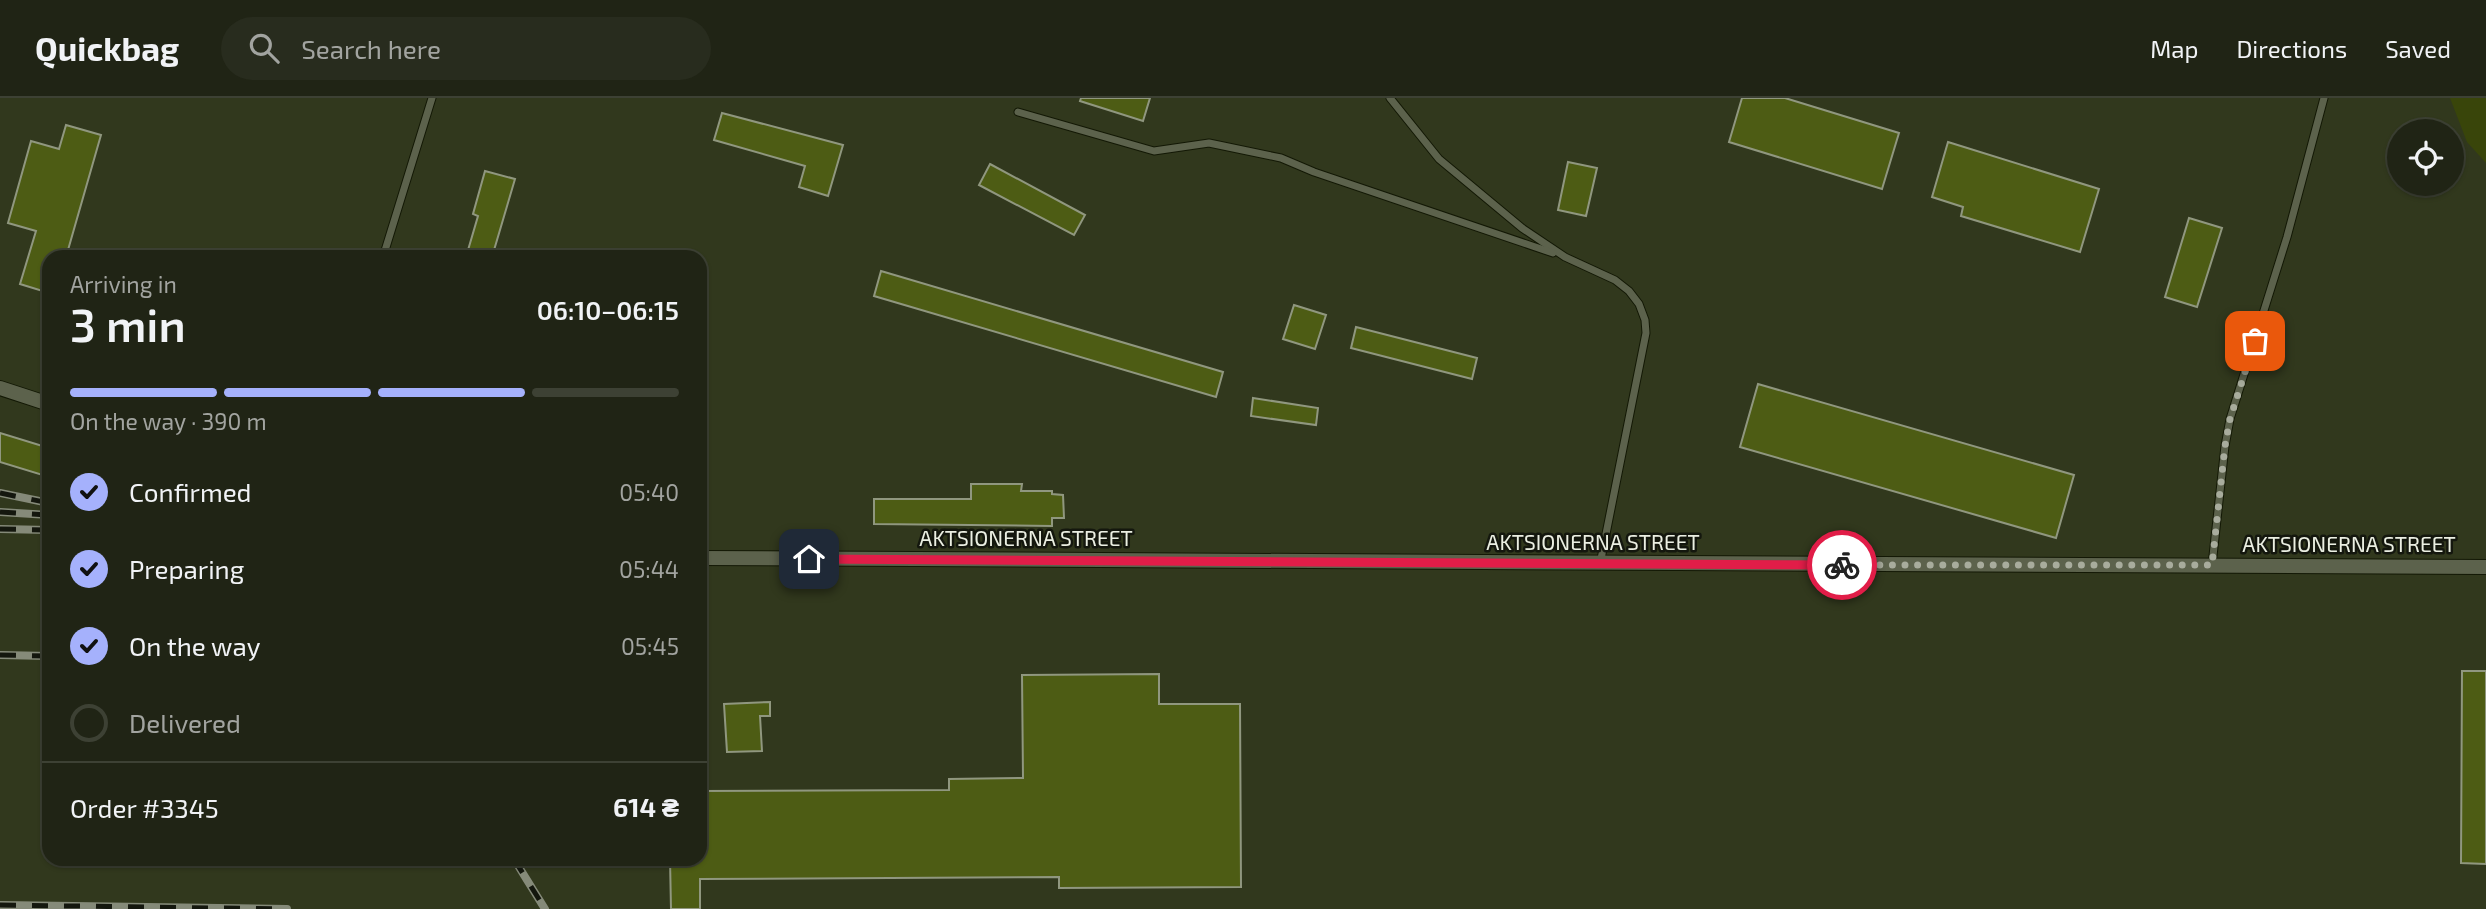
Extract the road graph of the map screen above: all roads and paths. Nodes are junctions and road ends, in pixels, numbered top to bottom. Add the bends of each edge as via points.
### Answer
1 (432, 98) edge
2 (1390, 98) edge
3 (2324, 98) edge
4 (1018, 112) dead end
5 (385, 250) edge
6 (1565, 257) junction
7 (0, 388) edge
8 (42, 402) edge
9 (707, 558) edge
10 (1600, 564) junction
11 (2212, 565) junction
12 (2486, 567) edge

1 - 5 lane
2 - 6 lane via 1438,159 1522,229
3 - 11 lane via 2287,237 2230,419
4 - 6 lane via 1154,151 1209,143 1281,158
6 - 10 lane via 1615,279 1640,304 1645,320
7 - 8 street
9 - 10 street, AKTSIONERNA STREET
10 - 11 street, AKTSIONERNA STREET
11 - 12 street, AKTSIONERNA STREET

